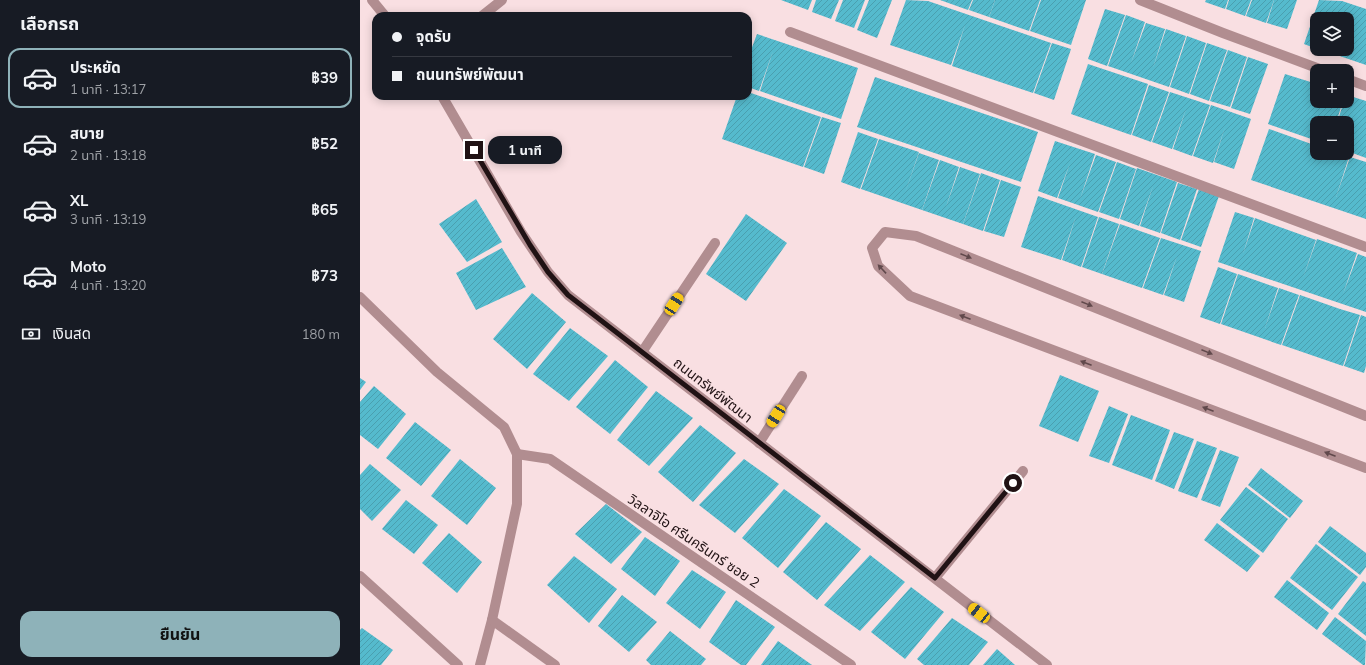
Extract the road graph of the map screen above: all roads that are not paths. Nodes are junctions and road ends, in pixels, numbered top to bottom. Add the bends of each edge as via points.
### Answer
1 (372, 0) edge
2 (502, 0) edge
3 (1140, 0) edge
4 (381, 12) edge
5 (487, 12) edge
6 (790, 32) dead end
7 (1310, 65) edge
8 (1354, 82) edge
9 (1366, 86) edge
10 (444, 100) edge
11 (715, 243) dead end
12 (1366, 247) edge
13 (360, 297) edge
14 (642, 352) junction
15 (802, 376) dead end
16 (1366, 416) edge
17 (759, 443) junction
18 (517, 454) junction
19 (1366, 468) edge
20 (1022, 471) dead end
21 (360, 576) edge
22 (935, 578) junction
23 (492, 620) junction
24 (458, 665) edge
25 (480, 665) edge
26 (555, 665) edge
27 (851, 665) edge
28 (1047, 665) edge

1 - 4 street
2 - 5 street
3 - 7 street
6 - 12 street
8 - 9 street
10 - 14 street, ถนนทรัพย์พัฒนา via 521,232 548,272 568,295
11 - 14 street
13 - 18 street via 437,372 504,427
14 - 17 street, ถนนทรัพย์พัฒนา
15 - 17 street
19 -> 16 street via 910,296 878,266 872,248 885,232 916,236
17 - 22 street, ถนนทรัพย์พัฒนา
18 - 23 street via 517,504
18 - 27 street, วิลลาจิโอ ศรีนครินทร์ ซอย 2 via 550,459
20 - 22 street
21 - 24 street
22 - 28 street, ถนนทรัพย์พัฒนา
23 - 25 street
23 - 26 street

